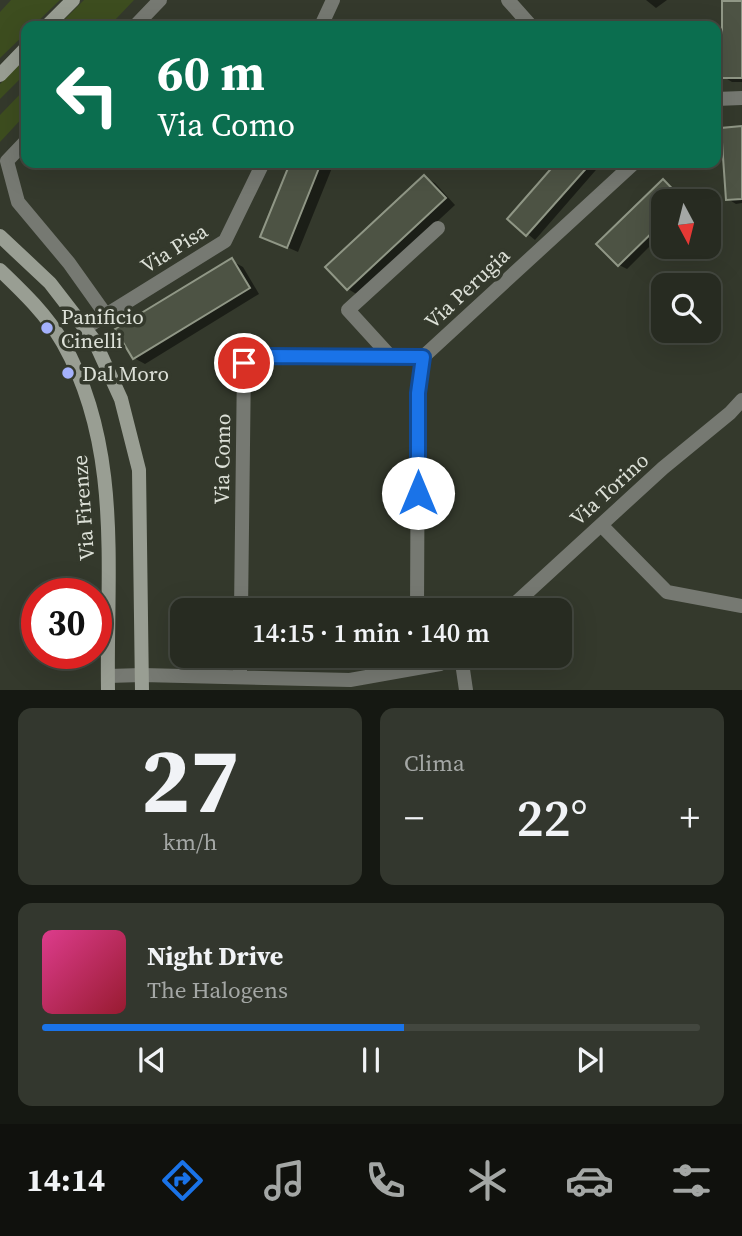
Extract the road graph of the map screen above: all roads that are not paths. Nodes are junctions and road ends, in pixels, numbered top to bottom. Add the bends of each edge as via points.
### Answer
1 (73, 0) edge
2 (160, 0) edge
3 (333, 0) edge
4 (508, 0) edge
5 (52, 21) edge
6 (140, 21) edge
7 (323, 21) edge
8 (527, 21) edge
9 (21, 53) edge
10 (0, 75) edge
11 (742, 98) edge
12 (721, 99) edge
13 (21, 146) edge
14 (261, 168) edge
15 (629, 168) edge
16 (438, 228) dead end
17 (0, 236) edge
18 (0, 270) edge
19 (106, 315) junction
20 (85, 328) junction
21 (390, 356) junction
22 (423, 357) junction
23 (742, 400) edge
24 (601, 525) junction
25 (241, 598) edge
26 (417, 598) edge
27 (521, 598) edge
28 (742, 606) edge
29 (240, 668) edge
30 (397, 668) edge
31 (461, 668) edge
32 (142, 675) junction
33 (240, 677) junction
34 (108, 683) edge
35 (302, 684) edge
36 (142, 690) edge
37 (466, 690) edge

1 - 5 street
2 - 6 street
3 - 7 street
4 - 8 street
9 - 10 street
11 - 12 street
13 - 19 street via 7,161 18,202
14 - 19 street, Via Pisa via 225,241
15 - 22 street, Via Perugia
16 - 21 street via 348,310
17 - 20 street via 50,284
18 - 34 street, Via Firenze via 64,344 91,405 106,476
19 - 20 street, Via Pisa
20 - 32 street via 121,399 139,470
21 - 22 street, Via Como
21 - 25 street, Via Como via 260,356 244,363
22 - 26 street, Via Perugia via 418,393
23 - 24 street, Via Torino
24 - 27 street, Via Torino
24 - 28 street via 667,592
29 - 33 street
30 - 35 street via 350,680
31 - 37 street
32 - 33 street
32 - 34 street
32 - 36 street
33 - 35 street

